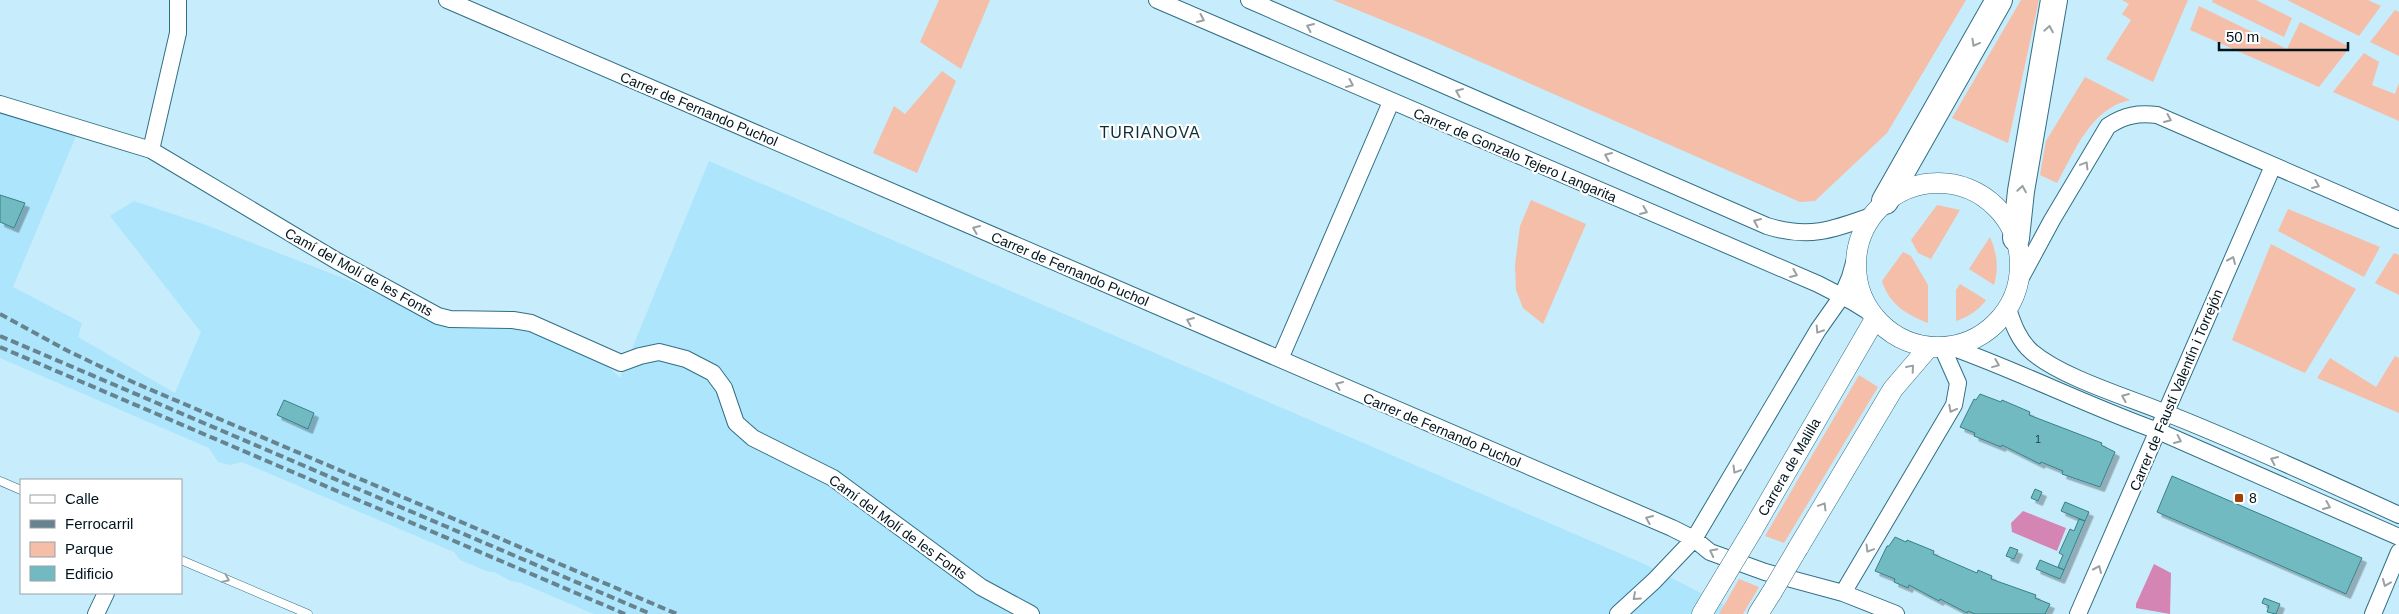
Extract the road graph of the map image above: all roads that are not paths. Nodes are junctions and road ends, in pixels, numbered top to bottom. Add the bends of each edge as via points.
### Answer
1 (178, 0) edge
2 (447, 0) edge
3 (1157, 0) edge
4 (1249, 0) edge
5 (1999, 0) edge
6 (2054, 0) edge
7 (1391, 102) junction
8 (0, 104) edge
9 (151, 150) junction
10 (2273, 166) junction
11 (1878, 208) junction
12 (2399, 220) edge
13 (2016, 238) junction
14 (1856, 256) junction
15 (2018, 283) junction
16 (1842, 296) junction
17 (2008, 309) junction
18 (1873, 316) junction
19 (1940, 347) junction
20 (1280, 359) junction
21 (2166, 413) junction
22 (2158, 431) junction
23 (0, 481) edge
24 (20, 490) edge
25 (2399, 516) edge
26 (2399, 537) edge
27 (1694, 539) junction
28 (2399, 552) edge
29 (182, 560) edge
30 (1843, 593) junction
31 (106, 594) edge
32 (101, 612) edge
33 (1703, 613) edge
34 (308, 614) edge
35 (1031, 614) edge
36 (1618, 614) edge
37 (1758, 614) edge
38 (1896, 614) edge
39 (2078, 614) edge
40 (2372, 614) edge

1 - 9 street via 178,34
20 -> 2 street, Carrer de Fernando Puchol
3 -> 7 street, Carrer de Gonzalo Tejero Langarita
11 -> 4 street via 1833,229 1810,233 1782,231
5 -> 11 highway
13 -> 6 highway
7 -> 16 street, Carrer de Gonzalo Tejero Langarita
7 - 20 street
8 - 9 street, Camí del Molí de les Fonts
9 - 35 street, Camí del Molí de les Fonts via 337,261 438,316 531,323 621,364 659,352 686,359 713,373 724,388 736,423 752,438 833,478 981,587
10 -> 12 street
15 -> 10 street via 2108,126 2120,118 2140,113 2158,115
21 -> 10 street, Carrer de Faustí Valentín i Torrejón
11 - 13 street via 1908,188 1934,183 1960,186 1984,197 2003,214
11 - 14 street via 1861,235
13 - 15 street via 2020,260
14 - 16 street
14 - 18 street via 1859,289
15 - 17 street
16 - 18 street, Carrer de Gonzalo Tejero Langarita
16 -> 27 street via 1818,330
17 - 19 street via 1993,327 1973,340
21 -> 17 street via 2042,359 2024,344
18 - 19 street via 1890,332 1909,342
18 - 33 street, Carrera de Malilla, bridge
19 -> 22 street via 2004,367
19 -> 30 street via 1958,383 1954,405
37 -> 19 street, bridge via 1893,389
27 -> 20 street, Carrer de Fernando Puchol
21 - 22 street, Carrer de Faustí Valentín i Torrejón
25 -> 21 street
22 -> 26 street
39 -> 22 street, Carrer de Faustí Valentín i Torrejón
23 - 24 lane
30 -> 27 street, Carrer de Fernando Puchol via 1765,572 1710,552
27 -> 36 street
28 -> 40 street
29 -> 34 lane
30 - 38 street, Carrer de Fernando Puchol
31 - 32 street

